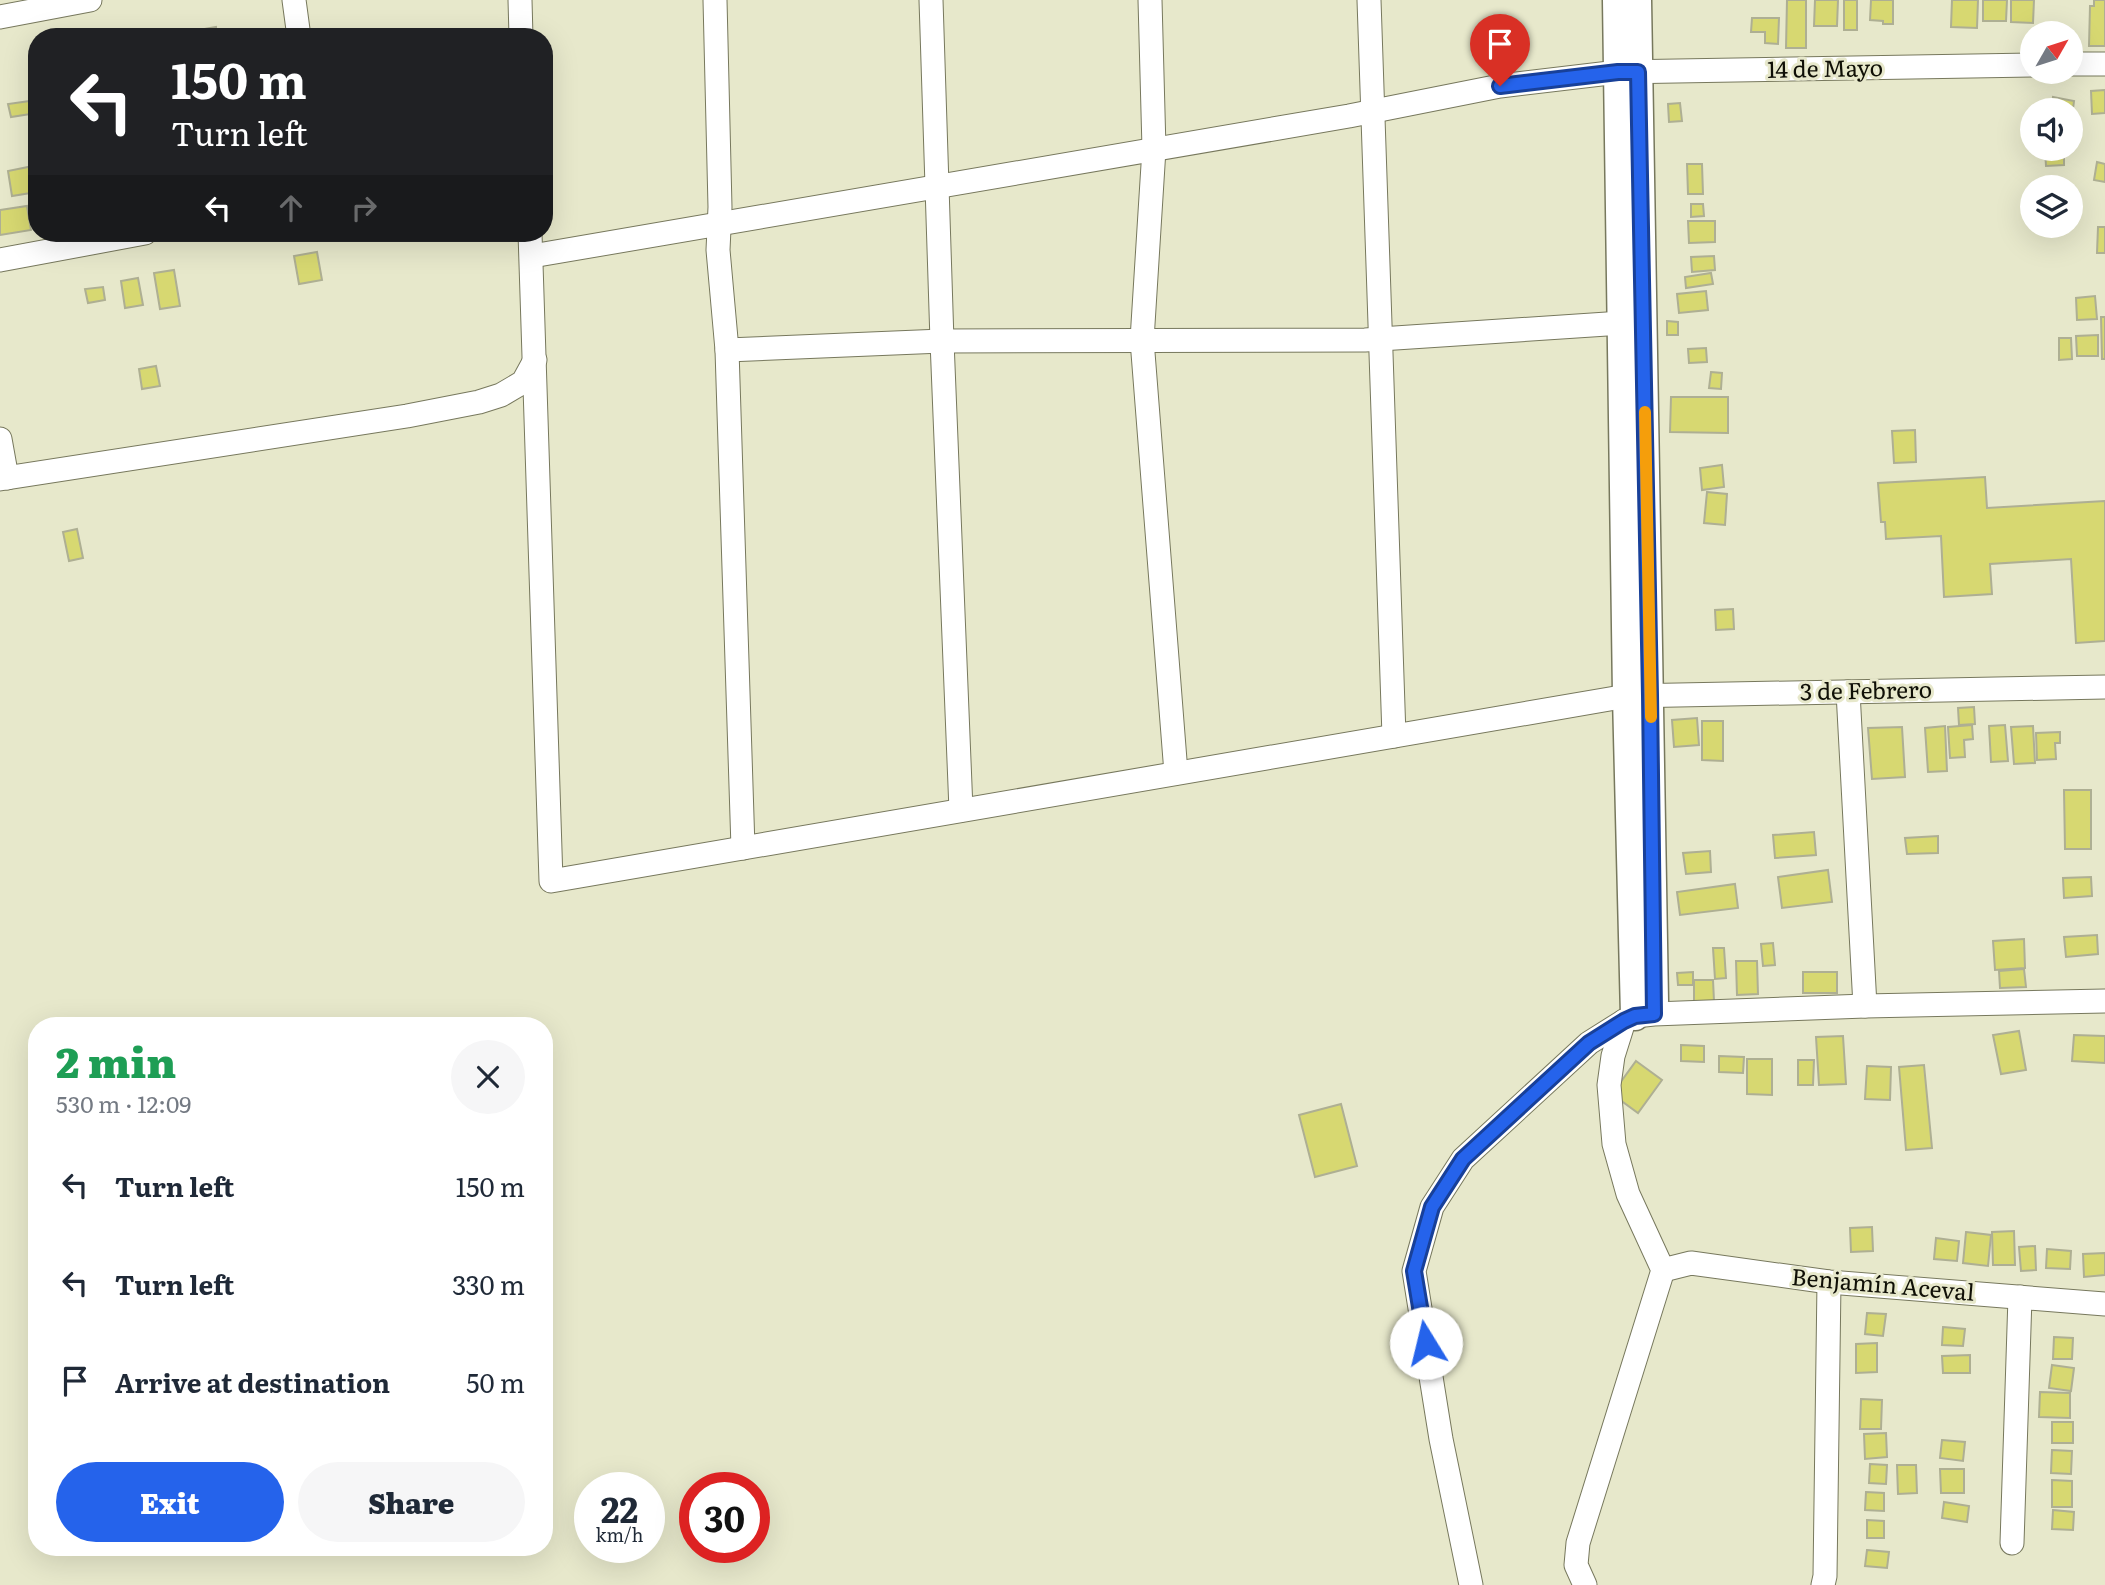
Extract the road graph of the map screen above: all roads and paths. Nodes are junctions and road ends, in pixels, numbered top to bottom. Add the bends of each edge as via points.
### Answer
1 (90, 0) edge
2 (294, 0) edge
3 (520, 0) edge
4 (715, 0) edge
5 (931, 0) edge
6 (1150, 0) edge
7 (1370, 0) edge
8 (1617, 0) edge
9 (1637, 0) edge
10 (0, 16) edge
11 (298, 28) edge
12 (521, 28) edge
13 (2083, 64) edge
14 (2105, 64) edge
15 (2020, 65) edge
16 (1628, 72) junction
17 (1373, 111) junction
18 (1154, 149) junction
19 (938, 187) junction
20 (719, 224) junction
21 (97, 242) edge
22 (530, 242) edge
23 (531, 256) junction
24 (0, 260) edge
25 (1622, 323) junction
26 (1381, 339) junction
27 (1142, 340) junction
28 (942, 341) junction
29 (727, 350) junction
30 (535, 360) junction
31 (0, 439) edge
32 (4, 478) edge
33 (2105, 687) edge
34 (1848, 692) junction
35 (1639, 695) junction
36 (1394, 736) junction
37 (1176, 773) junction
38 (961, 810) junction
39 (743, 848) junction
40 (2105, 1002) edge
41 (1865, 1006) junction
42 (1638, 1017) junction
43 (1663, 1270) junction
44 (1829, 1282) junction
45 (2020, 1297) junction
46 (2105, 1304) edge
47 (2012, 1542) dead end
48 (1471, 1585) edge
49 (1585, 1585) edge
50 (1823, 1585) edge

1 - 10 street
2 - 11 street
3 - 12 street
4 - 20 street
5 - 19 street
6 - 18 street
7 - 17 street
8 - 16 street
9 - 16 street
13 - 14 street
15 - 16 street, 14 de Mayo
16 - 17 street, 14 de Mayo via 1500,86
16 - 25 street
16 - 35 street
17 - 18 street, 14 de Mayo
17 - 26 street
18 - 19 street, 14 de Mayo
18 - 27 street
19 - 20 street, 14 de Mayo
19 - 28 street
20 - 23 street, 14 de Mayo
20 - 29 street
21 - 24 street
22 - 23 street
23 - 30 street
25 - 26 street
25 - 35 street
26 - 27 street
26 - 36 street
27 - 28 street
27 - 37 street
28 - 29 street
28 - 38 street
29 - 39 street
30 - 32 street via 523,382 480,402
30 - 39 street, 3 de Febrero via 551,881
31 - 32 street
33 - 34 street, 3 de Febrero
34 - 35 street, 3 de Febrero
34 - 41 street
35 - 36 street, 3 de Febrero
35 - 42 street
36 - 37 street, 3 de Febrero
37 - 38 street, 3 de Febrero
38 - 39 street, 3 de Febrero
40 - 41 street
41 - 42 street
42 - 43 street via 1613,1056 1609,1085 1614,1144 1628,1194
42 - 48 street via 1589,1043 1463,1159 1432,1207 1414,1271
43 - 44 street, Benjamín Aceval via 1691,1263
43 - 49 street via 1578,1544 1576,1565
44 - 45 street, Benjamín Aceval
44 - 50 street
45 - 46 street, Benjamín Aceval
45 - 47 street

